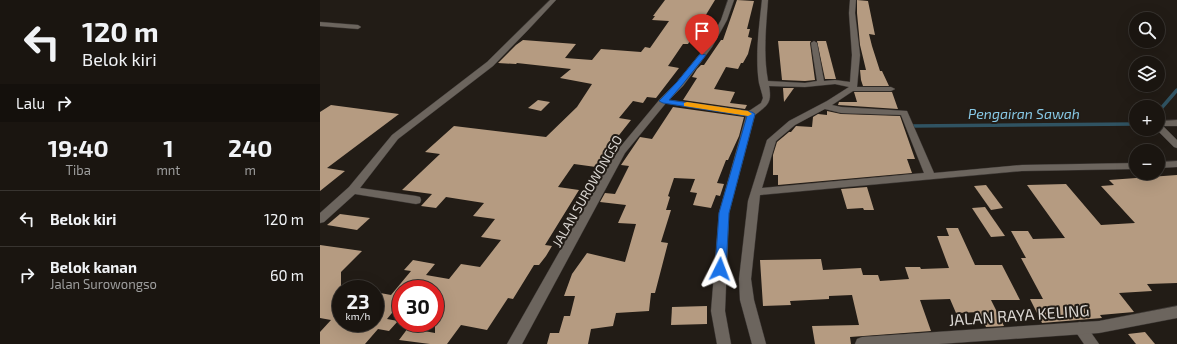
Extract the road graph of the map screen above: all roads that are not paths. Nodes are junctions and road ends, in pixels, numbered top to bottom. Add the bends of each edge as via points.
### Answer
1 (553, 0) edge
2 (731, 0) edge
3 (765, 0) edge
4 (853, 0) edge
5 (320, 24) edge
6 (358, 27) dead end
7 (814, 43) dead end
8 (768, 83) junction
9 (821, 84) junction
10 (850, 86) junction
11 (891, 89) dead end
12 (663, 101) junction
13 (822, 106) junction
14 (752, 114) junction
15 (1177, 123) edge
16 (1165, 124) edge
17 (1165, 132) edge
18 (1177, 145) edge
19 (1177, 164) edge
20 (1165, 165) edge
21 (1129, 166) edge
22 (931, 177) junction
23 (353, 190) junction
24 (756, 192) junction
25 (416, 200) dead end
26 (320, 219) edge
27 (1176, 314) edge
28 (1080, 328) junction
29 (514, 344) edge
30 (724, 344) edge
31 (759, 344) edge
32 (862, 344) edge
33 (1092, 344) edge

1 - 23 street via 490,64 395,137
2 - 12 street, JALAN SUROWONGSO via 710,46
3 - 8 street via 762,70
4 - 10 street via 856,55
5 - 6 street
7 - 9 street
8 - 9 street
8 - 14 street via 766,101
9 - 10 street via 835,82
10 - 11 street
10 - 13 street
12 - 14 street
12 - 29 street, JALAN SUROWONGSO via 621,152
13 - 22 street via 841,110 904,113
13 - 24 street via 792,123 772,140
14 - 30 street via 724,213 718,312
15 - 16 street
17 - 18 street
19 - 20 street
21 - 22 street via 1022,168
22 - 24 street
23 - 25 street
23 - 26 street
24 - 31 street via 745,279 747,300
27 - 28 street, JALAN RAYA KELING
28 - 32 street, JALAN RAYA KELING
28 - 33 street

